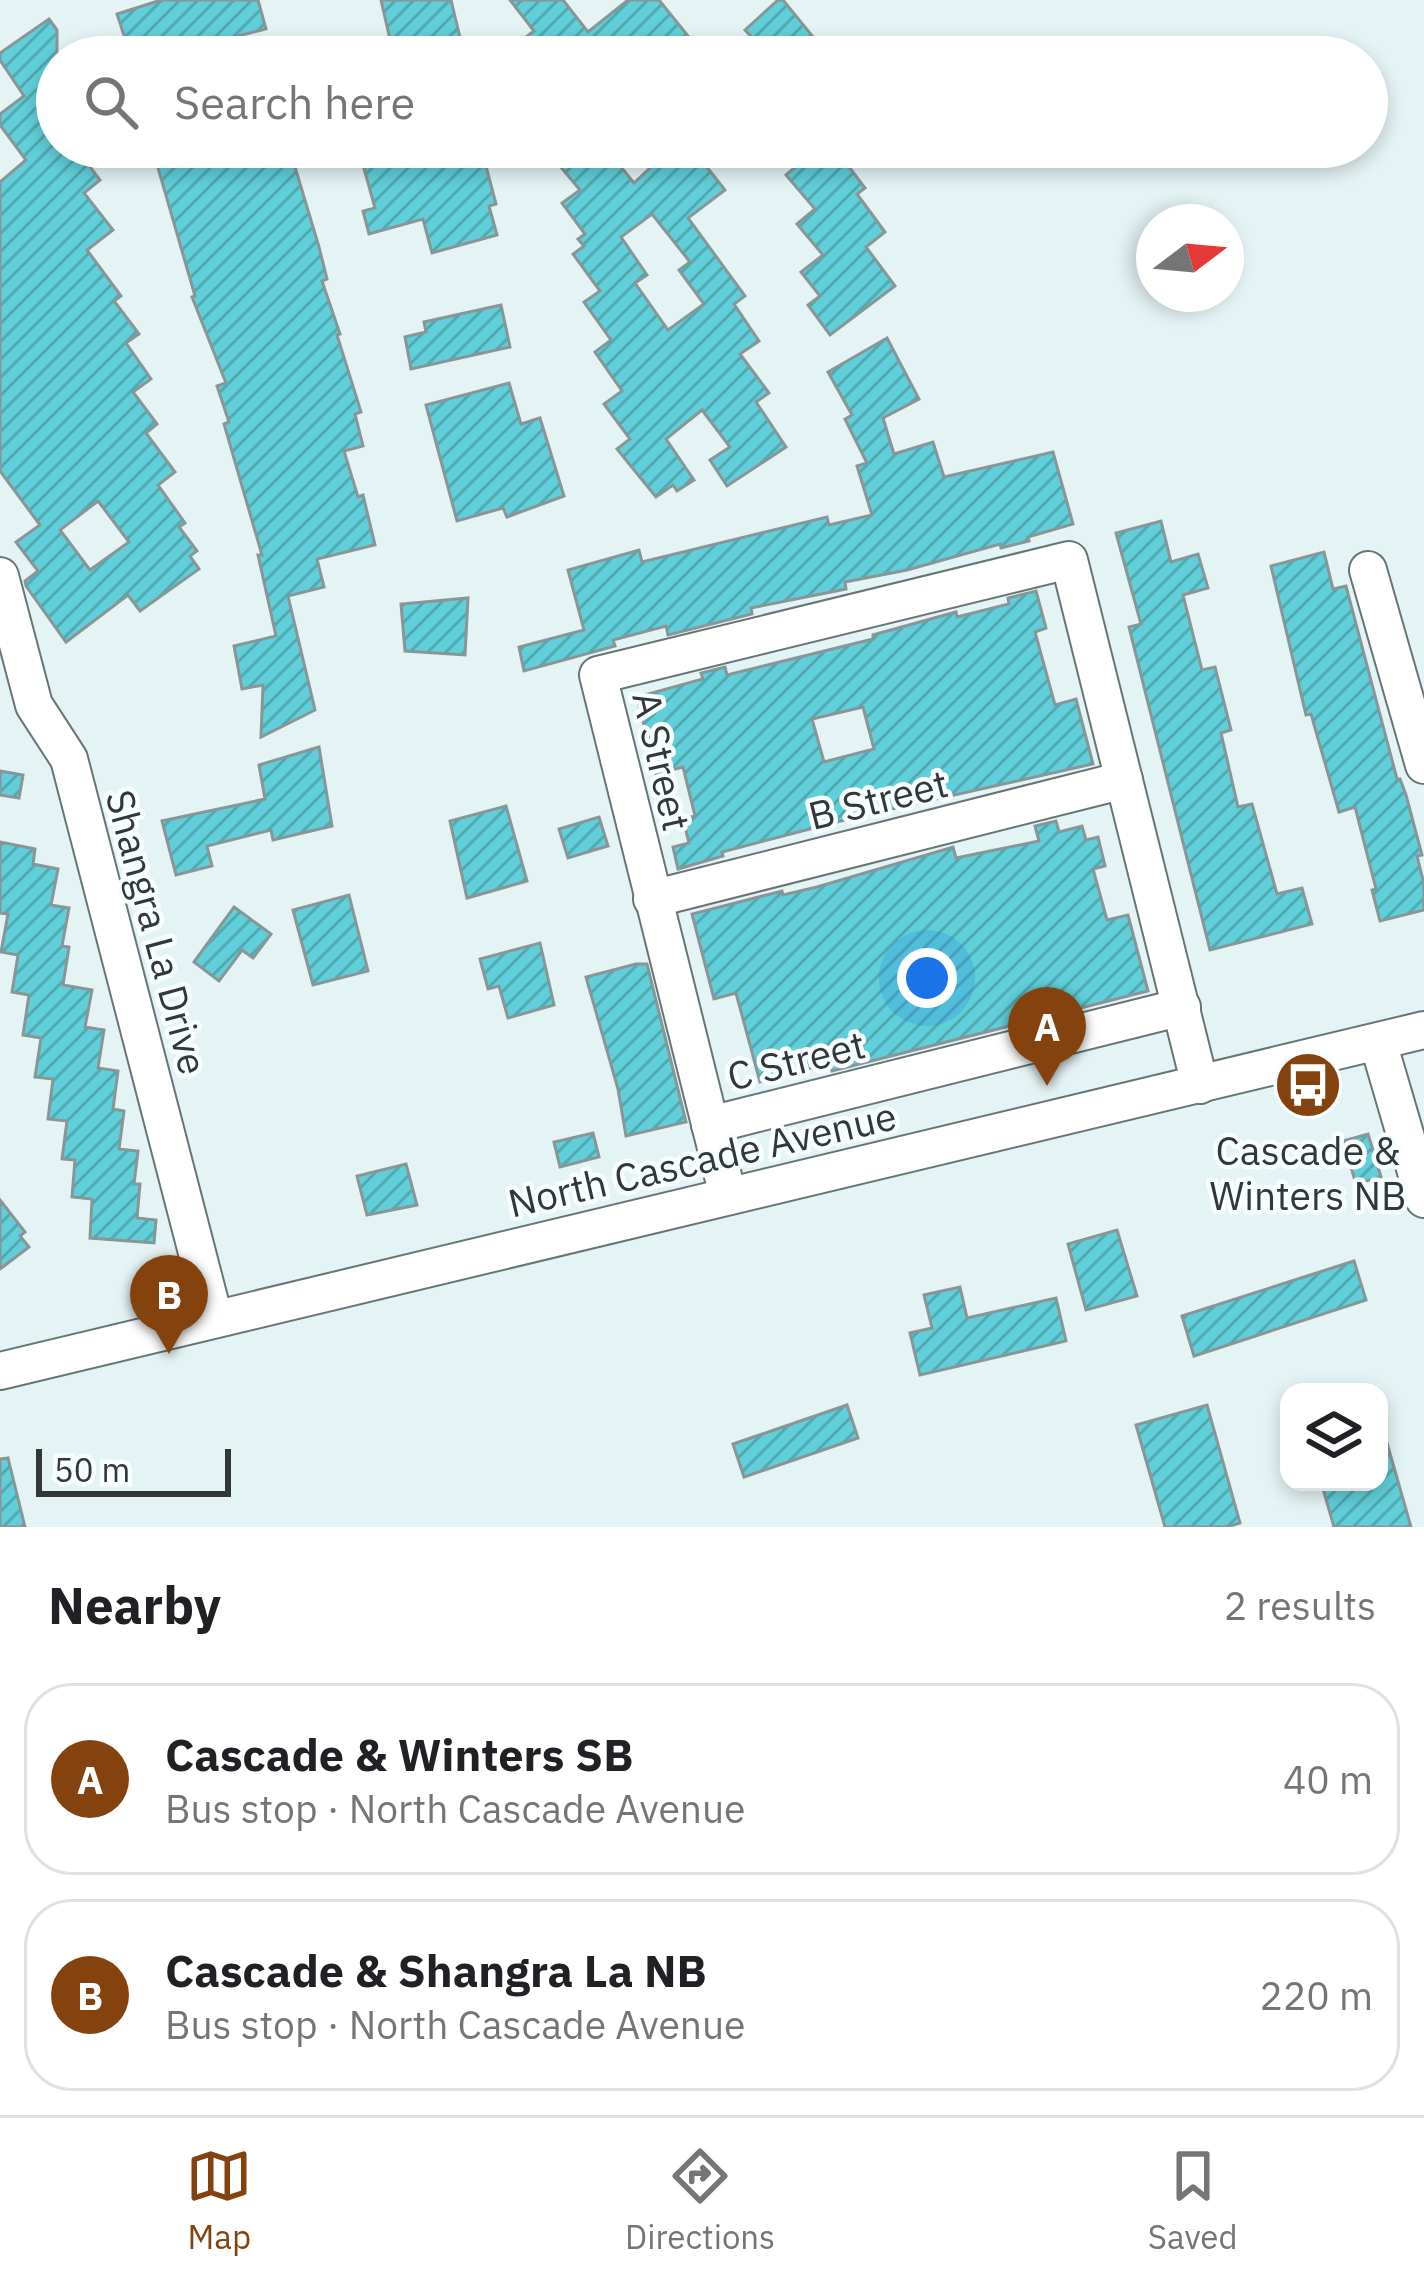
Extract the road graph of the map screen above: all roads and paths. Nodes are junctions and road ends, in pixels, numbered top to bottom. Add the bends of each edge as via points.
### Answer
1 (1368, 570) dead end
2 (0, 576) edge
3 (1409, 660) edge
4 (1424, 765) edge
5 (1124, 780) junction
6 (652, 899) junction
7 (1181, 1007) junction
8 (1424, 1030) edge
9 (1378, 1042) junction
10 (1200, 1085) junction
11 (710, 1125) junction
12 (728, 1196) junction
13 (1424, 1198) edge
14 (214, 1318) junction
15 (0, 1371) edge

1 - 3 street
2 - 14 street, Shangra La Drive via 34,705 68,759
3 - 4 street
5 - 6 street, B Street
5 - 6 street, A Street via 1069,560 598,675
5 - 7 street
6 - 11 street, A Street
7 - 10 street
7 - 11 street, C Street
8 - 9 street, North Cascade Avenue
9 - 10 street, North Cascade Avenue
9 - 13 street
10 - 12 street, North Cascade Avenue
11 - 12 street, A Street
12 - 14 street, North Cascade Avenue
14 - 15 street, North Cascade Avenue

